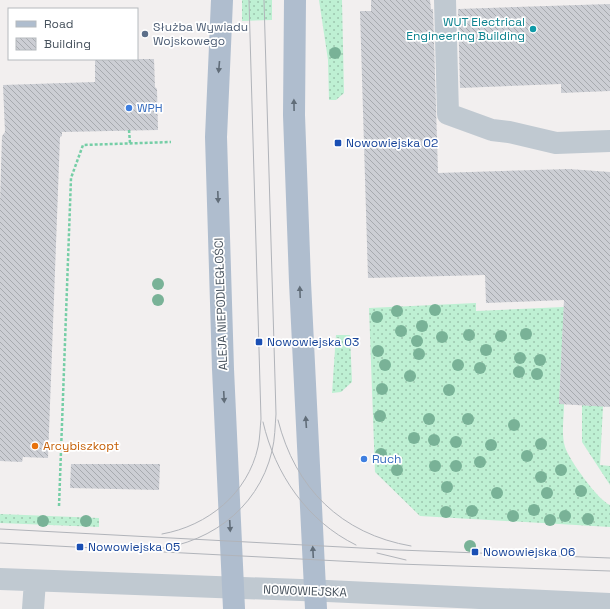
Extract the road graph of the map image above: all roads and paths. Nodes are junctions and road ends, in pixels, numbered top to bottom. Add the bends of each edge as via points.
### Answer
1 (222, 0) edge
2 (295, 0) edge
3 (445, 0) edge
4 (129, 130) dead end
5 (610, 141) edge
6 (171, 142) dead end
7 (130, 143) junction
8 (58, 506) dead end
9 (0, 579) edge
10 (35, 581) junction
11 (234, 599) edge
12 (315, 600) edge
13 (610, 604) edge
14 (34, 609) edge

1 -> 11 main road, ALEJA NIEPODLEGŁOŚCI via 216,138 223,377
12 -> 2 main road via 296,174
3 - 5 street via 448,114 492,130 556,143
4 - 7 path
6 - 7 path
7 - 8 path via 83,145 72,178
9 - 10 street, NOWOWIEJSKA
10 - 11 street, NOWOWIEJSKA
10 - 14 street
11 - 12 street, NOWOWIEJSKA
12 - 13 street, NOWOWIEJSKA

